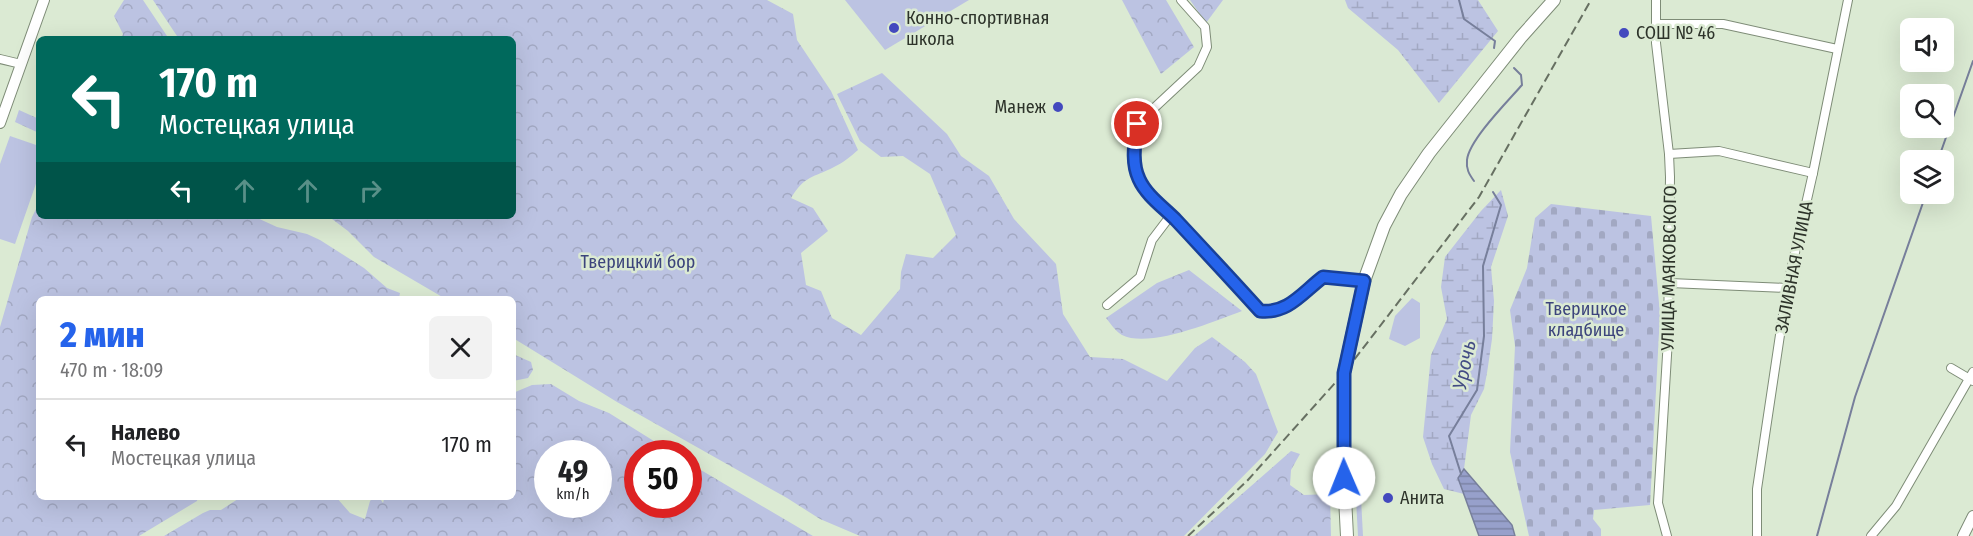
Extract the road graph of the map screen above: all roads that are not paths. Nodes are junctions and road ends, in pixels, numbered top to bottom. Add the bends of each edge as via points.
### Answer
1 (44, 0) edge
2 (1182, 0) edge
3 (1545, 0) edge
4 (1554, 0) edge
5 (1656, 0) edge
6 (1848, 0) edge
7 (1536, 19) junction
8 (1656, 24) junction
9 (1838, 49) junction
10 (0, 59) edge
11 (21, 64) junction
12 (0, 123) edge
13 (1670, 154) junction
14 (1813, 173) junction
15 (1171, 215) junction
16 (1364, 281) junction
17 (1670, 283) junction
18 (1787, 288) junction
19 (1107, 305) dead end
20 (1952, 368) dead end
21 (1972, 378) edge
22 (1973, 516) edge
23 (1347, 536) edge
24 (1667, 536) edge
25 (1757, 536) edge
26 (1872, 536) edge
27 (1963, 536) edge

1 - 11 street
2 - 15 street via 1205,27 1207,47 1198,67 1137,124 1134,147 1139,180
3 - 7 main road
4 - 7 main road
5 - 8 street, УЛИЦА МАЯКОВСКОГО
6 - 9 street, ЗАЛИВНАЯ УЛИЦА
7 - 16 main road via 1401,194 1384,226
8 - 9 street via 1722,24
8 - 13 street, УЛИЦА МАЯКОВСКОГО
9 - 14 street, ЗАЛИВНАЯ УЛИЦА
10 - 11 street
11 - 12 street
13 - 14 street via 1719,151
13 - 17 street, УЛИЦА МАЯКОВСКОГО
14 - 18 street, ЗАЛИВНАЯ УЛИЦА
15 - 16 street via 1260,311 1287,308 1323,277
15 - 19 street via 1152,240 1140,277
16 - 23 main road via 1344,373
17 - 18 street
17 - 24 street, УЛИЦА МАЯКОВСКОГО via 1658,503
18 - 25 street, ЗАЛИВНАЯ УЛИЦА via 1757,489
20 - 21 street
21 - 26 street via 1896,506
22 - 27 street

